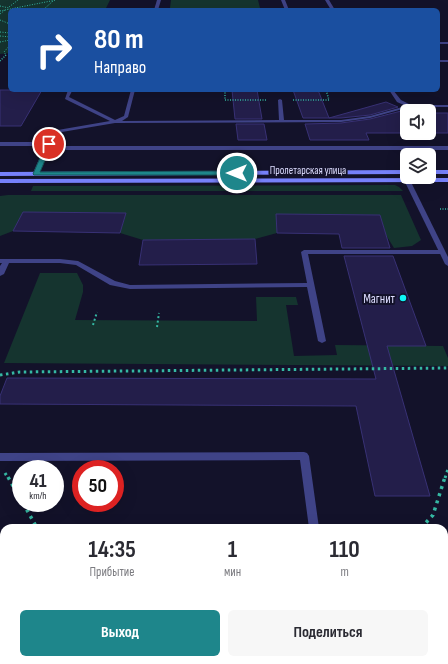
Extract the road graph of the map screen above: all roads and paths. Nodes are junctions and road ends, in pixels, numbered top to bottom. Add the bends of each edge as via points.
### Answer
1 (18, 0) edge
2 (56, 0) edge
3 (54, 1) edge
4 (0, 6) edge
5 (8, 7) junction
6 (13, 8) joint
7 (45, 8) edge
8 (8, 9) edge
9 (5, 10) junction
10 (0, 11) edge
11 (0, 14) edge
12 (8, 47) edge
13 (0, 52) edge
14 (4, 52) junction
15 (6, 55) joint
16 (1, 60) edge
17 (69, 92) edge
18 (132, 92) edge
19 (225, 92) edge
20 (392, 92) edge
21 (225, 100) dead end
22 (280, 100) dead end
23 (406, 104) edge
24 (436, 106) edge
25 (448, 106) edge
26 (400, 109) edge
27 (115, 122) junction
28 (282, 122) junction
29 (0, 144) edge
30 (48, 146) junction
31 (448, 148) edge
32 (400, 172) edge
33 (436, 172) edge
34 (448, 172) edge
35 (0, 174) edge
36 (36, 174) junction
37 (400, 180) edge
38 (436, 180) edge
39 (448, 180) edge
40 (0, 181) edge
41 (409, 184) edge
42 (440, 209) dead end
43 (448, 209) edge
44 (442, 252) junction
45 (3, 261) edge
46 (448, 264) edge
47 (0, 274) edge
48 (310, 285) junction
49 (97, 312) dead end
50 (159, 313) dead end
51 (93, 325) dead end
52 (157, 326) dead end
53 (322, 341) dead end
54 (448, 368) edge
55 (0, 375) edge
56 (0, 458) edge
57 (448, 469) edge
58 (4, 470) dead end
59 (446, 482) edge
60 (12, 484) edge
61 (28, 512) edge
62 (35, 524) edge
63 (313, 524) edge
64 (425, 524) edge

1 - 5 path
2 - 3 path
3 - 6 path
3 - 7 path
4 - 5 path
5 - 6 path
5 - 9 path
8 - 9 path
9 - 10 path
9 - 11 path
12 - 14 path
13 - 14 path
14 - 15 path
15 - 16 path
17 - 27 street via 67,98
18 - 27 street via 126,117
19 - 21 path
20 - 23 street via 399,101
22 - 28 street
24 - 25 street
26 - 28 street via 341,121
27 - 28 street
27 - 30 street via 54,132
29 - 30 street
30 - 31 street
30 - 36 street
32 - 36 main road, Пролетарская улица
33 - 34 main road
35 - 36 main road, Пролетарская улица
37 - 40 main road, Пролетарская улица
38 - 39 main road, Пролетарская улица
41 - 44 street
42 - 43 path
44 - 46 street
44 - 48 street via 304,252
45 - 47 street
45 - 48 street via 78,263 113,283 130,287
48 - 53 street
49 - 51 path
50 - 52 path
54 - 55 path via 20,372
56 - 63 street via 304,456
57 - 59 path
58 - 60 path
59 - 64 path via 433,515
61 - 62 path

